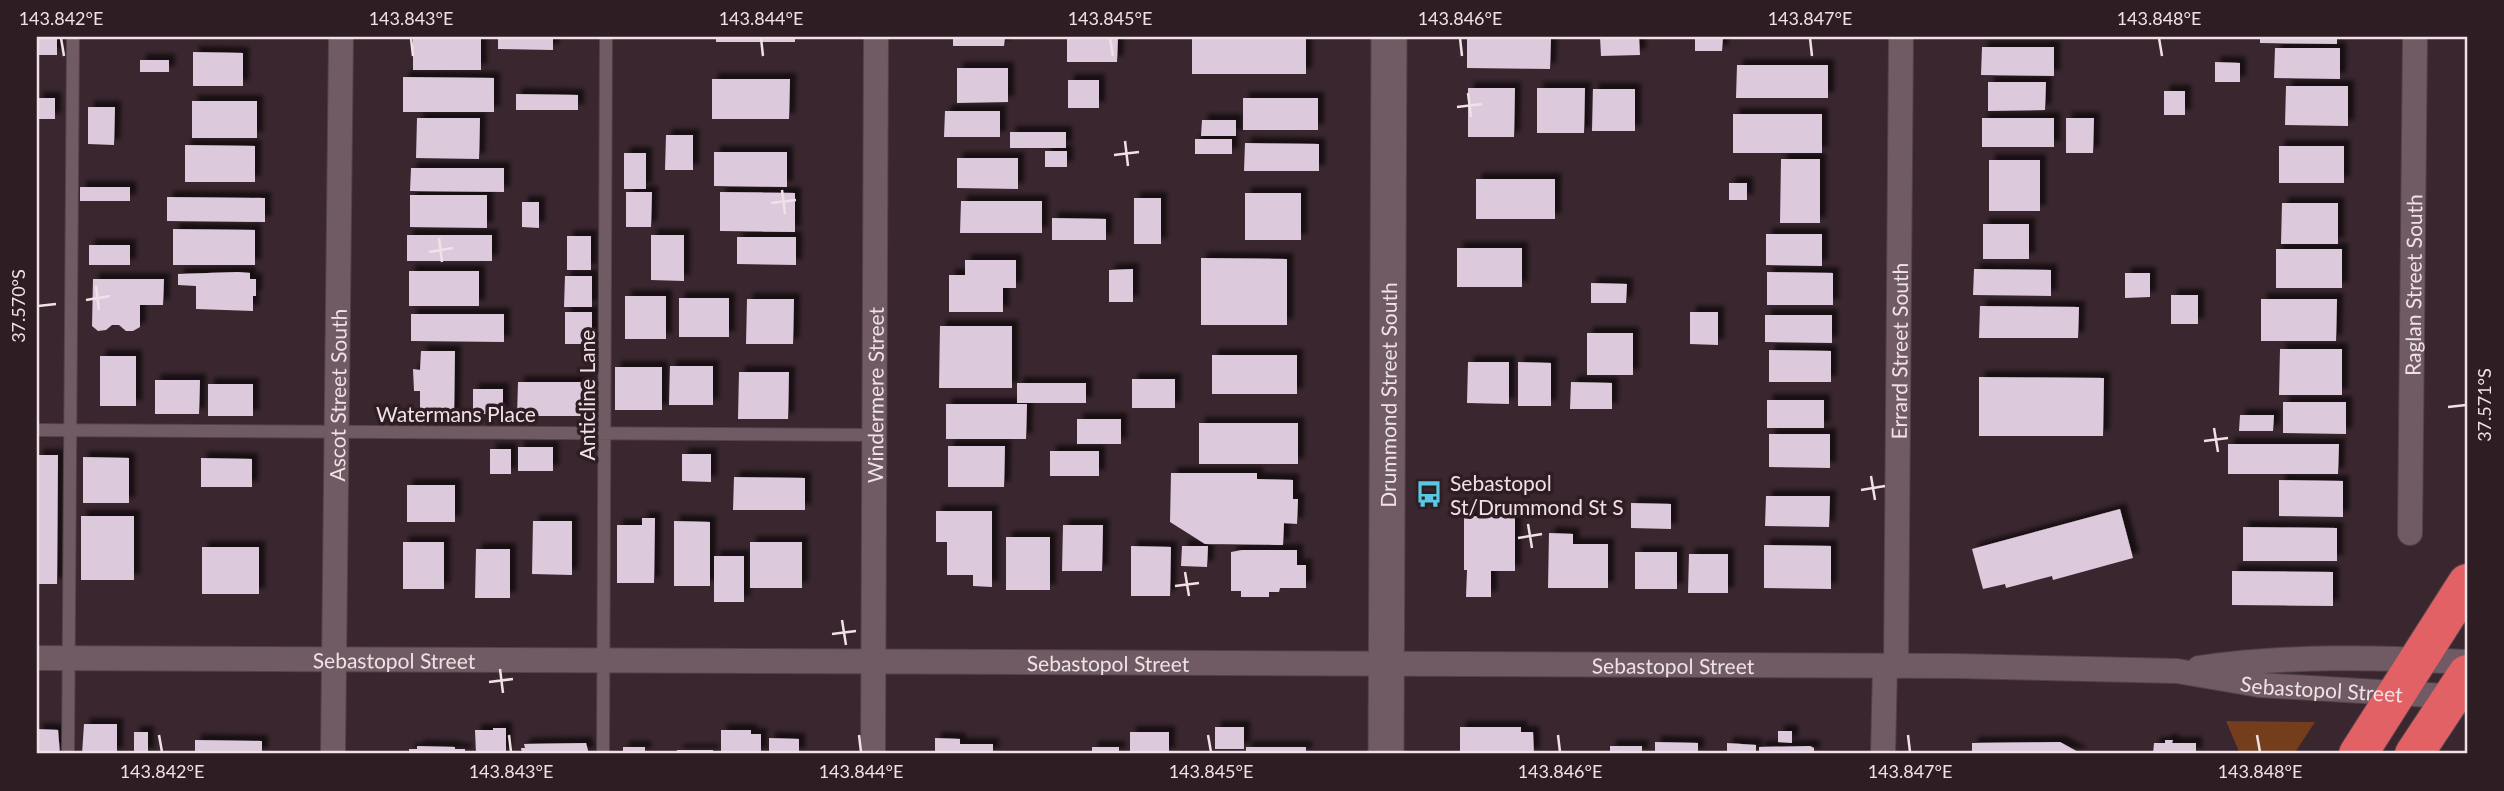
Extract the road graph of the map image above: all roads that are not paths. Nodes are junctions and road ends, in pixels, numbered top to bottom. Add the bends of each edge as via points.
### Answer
1 (74, 37) edge
2 (341, 37) edge
3 (606, 37) edge
4 (876, 37) edge
5 (1389, 37) edge
6 (1901, 37) edge
7 (2415, 37) edge
8 (37, 430) edge
9 (69, 430) junction
10 (336, 432) junction
11 (605, 434) junction
12 (875, 435) junction
13 (2410, 533) dead end
14 (2467, 583) edge
15 (37, 658) edge
16 (70, 658) junction
17 (333, 658) junction
18 (2417, 659) junction
19 (604, 660) junction
20 (873, 662) junction
21 (1387, 663) junction
22 (1891, 666) junction
23 (2177, 671) junction
24 (2464, 682) edge
25 (2395, 694) junction
26 (68, 754) edge
27 (333, 754) edge
28 (603, 754) edge
29 (873, 754) edge
30 (1386, 754) edge
31 (1883, 754) edge
32 (2358, 754) edge
33 (2414, 754) edge

1 - 9 lane
2 - 10 street, Ascot Street South
3 - 11 lane, Anticline Lane
4 - 12 street, Windermere Street
5 - 21 main road, Drummond Street South
6 - 22 street, Errard Street South
7 - 13 street, Raglan Street South
8 - 9 lane, Watermans Place
9 - 10 lane, Watermans Place
9 - 16 lane
10 - 11 lane, Watermans Place
10 - 17 street, Ascot Street South
11 - 12 lane, Watermans Place
11 - 19 lane, Anticline Lane
12 - 20 street, Windermere Street
14 - 18 highway
15 - 16 street, Sebastopol Street
16 - 17 street, Sebastopol Street
16 - 26 lane
17 - 19 street, Sebastopol Street
17 - 27 street, Ascot Street South
18 - 23 street, Sebastopol Street via 2291,658
18 - 24 street, Sebastopol Street
18 - 25 highway
19 - 20 street, Sebastopol Street
19 - 28 lane, Anticline Lane
20 - 21 street, Sebastopol Street
20 - 29 street, Windermere Street
21 - 22 street, Sebastopol Street
21 - 30 main road, Drummond Street South
22 - 23 street, Sebastopol Street
22 - 31 street, Errard Street South
23 - 25 street, Sebastopol Street via 2259,685
24 - 25 street, Sebastopol Street
24 - 33 highway
25 - 32 highway

